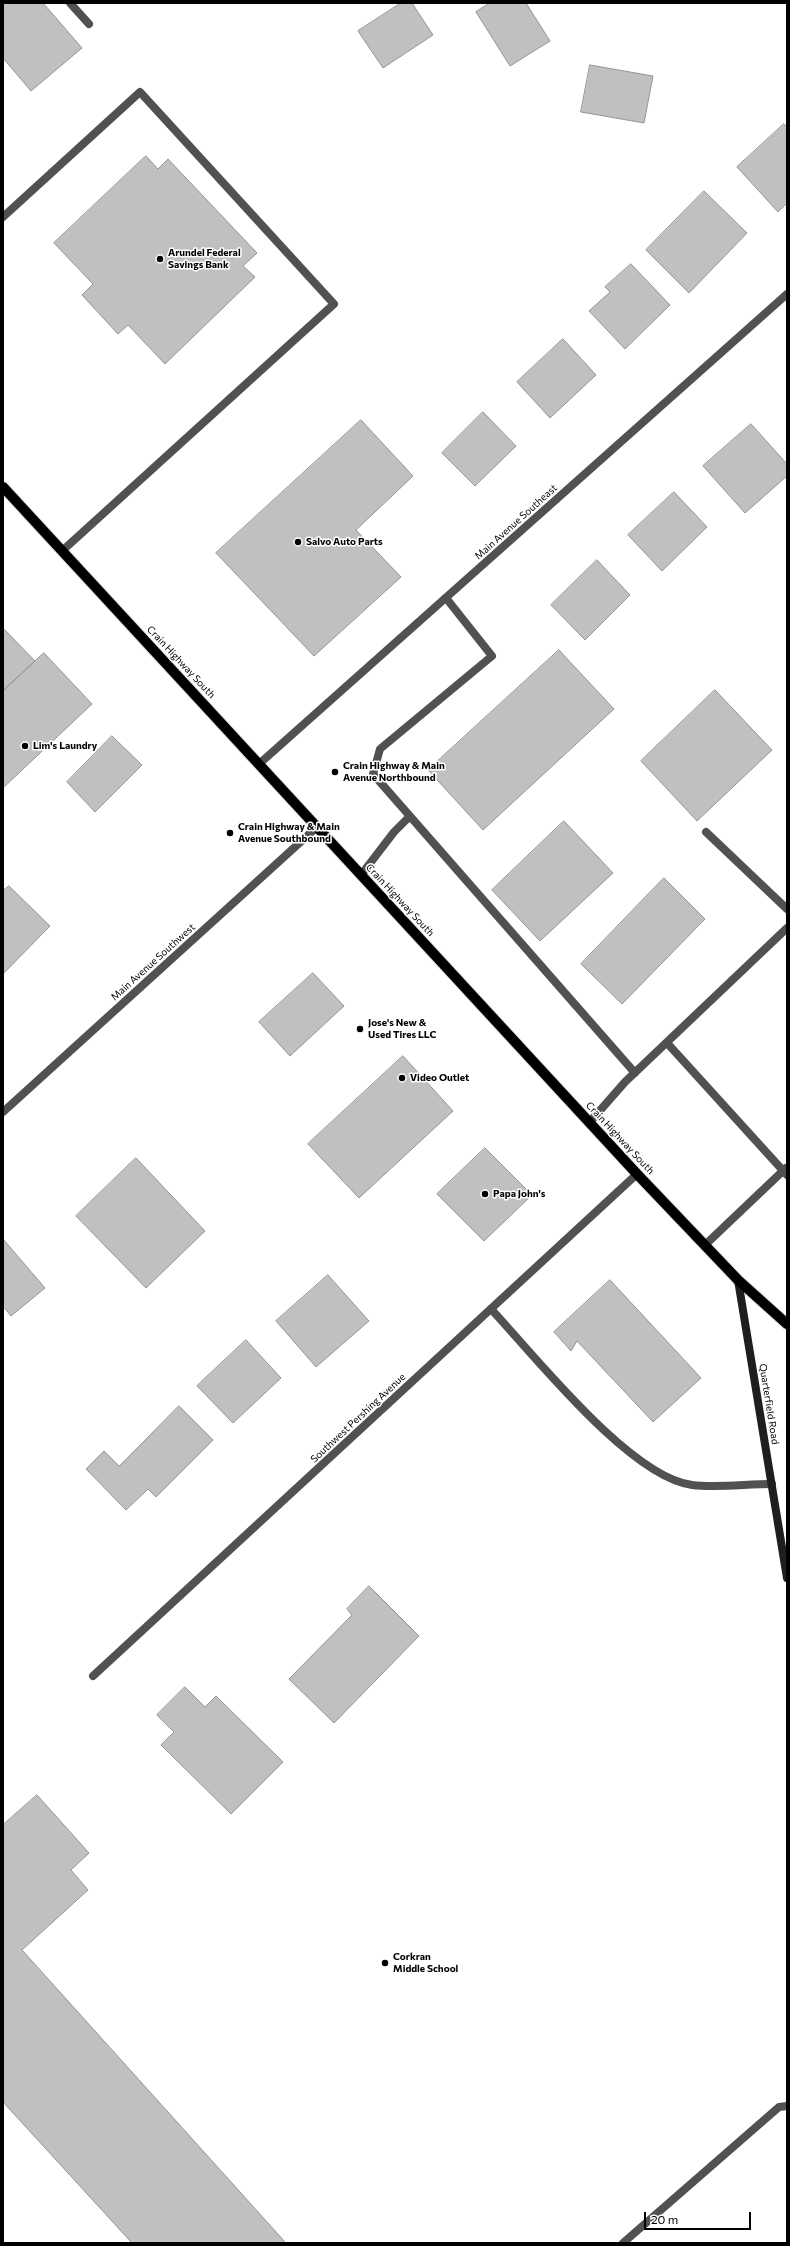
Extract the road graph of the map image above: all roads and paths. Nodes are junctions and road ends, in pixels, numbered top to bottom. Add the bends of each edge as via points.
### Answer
1 (70, 3) edge
2 (89, 24) dead end
3 (3, 217) edge
4 (787, 294) edge
5 (3, 486) edge
6 (62, 551) junction
7 (446, 598) junction
8 (259, 764) junction
9 (410, 816) junction
10 (317, 827) junction
11 (706, 832) dead end
12 (361, 875) junction
13 (787, 909) edge
14 (787, 928) edge
15 (668, 1044) junction
16 (635, 1073) junction
17 (3, 1112) edge
18 (589, 1123) junction
19 (786, 1171) edge
20 (636, 1174) junction
21 (705, 1245) junction
22 (738, 1280) junction
23 (491, 1309) junction
24 (787, 1324) edge
25 (772, 1484) junction
26 (787, 1578) edge
27 (93, 1676) dead end
28 (787, 2106) edge
29 (623, 2243) edge

1 - 2 street
3 - 6 street via 140,92 334,304
4 - 7 street, Main Avenue Southeast
5 - 6 main road, Crain Highway South
6 - 8 main road, Crain Highway South
7 - 8 street, Main Avenue Southeast
7 - 9 street via 492,656 380,748 374,774
8 - 10 main road, Crain Highway South
9 - 12 street via 394,832
9 - 16 street
10 - 12 main road, Crain Highway South
10 - 17 street, Main Avenue Southwest
11 - 13 street
12 - 18 main road, Crain Highway South
14 - 15 street
15 - 16 street
15 - 19 street
16 - 18 street
18 - 20 main road, Crain Highway South
19 - 21 street
20 - 21 main road, Crain Highway South
20 - 23 street, Southwest Pershing Avenue
21 - 22 main road, Crain Highway South
22 - 24 main road, Crain Highway South
22 - 25 main road, Quarterfield Road
23 - 25 street via 616,1443 665,1477 692,1485
23 - 27 street, Southwest Pershing Avenue
25 - 26 main road, Quarterfield Road
28 - 29 street via 779,2107

